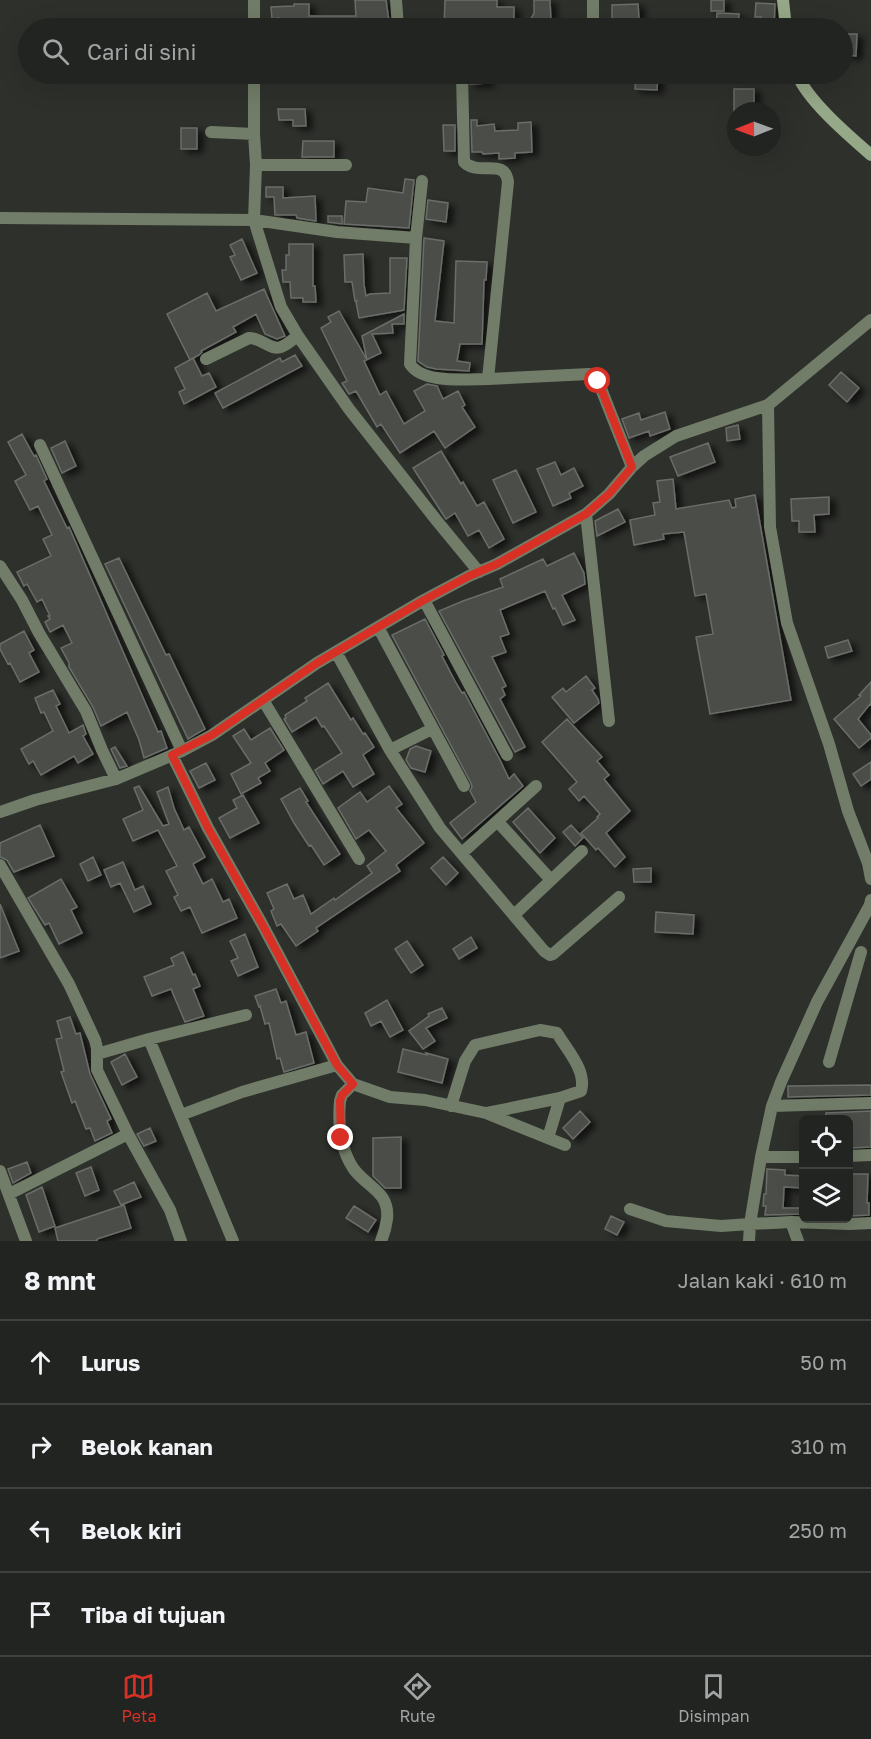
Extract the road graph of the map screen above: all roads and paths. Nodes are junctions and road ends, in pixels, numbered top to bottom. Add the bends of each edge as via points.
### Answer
1 (254, 0) edge
2 (396, 0) edge
3 (593, 0) edge
4 (783, 0) edge
5 (254, 18) edge
6 (397, 18) edge
7 (593, 18) edge
8 (785, 18) edge
9 (254, 84) edge
10 (462, 84) edge
11 (803, 84) edge
12 (212, 132) dead end
13 (254, 134) junction
14 (871, 155) edge
15 (256, 165) junction
16 (346, 165) dead end
17 (422, 181) dead end
18 (0, 218) edge
19 (254, 220) junction
20 (416, 238) junction
21 (871, 320) edge
22 (298, 336) junction
23 (206, 359) dead end
24 (488, 379) junction
25 (768, 405) junction
26 (40, 445) dead end
27 (632, 467) junction
28 (586, 514) junction
29 (0, 566) edge
30 (479, 572) junction
31 (424, 600) junction
32 (378, 627) junction
33 (336, 651) junction
34 (263, 700) junction
35 (609, 721) dead end
36 (432, 729) junction
37 (390, 750) junction
38 (177, 753) junction
39 (507, 755) dead end
40 (116, 779) junction
41 (464, 786) dead end
42 (536, 786) dead end
43 (0, 812) edge
44 (498, 822) junction
45 (582, 851) dead end
46 (462, 854) junction
47 (359, 859) dead end
48 (0, 866) edge
49 (871, 879) edge
50 (551, 880) junction
51 (619, 897) dead end
52 (871, 900) edge
53 (514, 915) junction
54 (867, 919) edge
55 (846, 948) junction
56 (866, 953) edge
57 (246, 1015) dead end
58 (149, 1039) junction
59 (97, 1054) junction
60 (829, 1062) dead end
61 (337, 1065) junction
62 (353, 1084) junction
63 (560, 1098) junction
64 (871, 1103) edge
65 (451, 1106) junction
66 (772, 1106) junction
67 (486, 1113) junction
68 (181, 1115) junction
69 (128, 1134) junction
70 (548, 1138) junction
71 (566, 1145) dead end
72 (871, 1155) edge
73 (799, 1156) edge
74 (853, 1156) edge
75 (761, 1157) junction
76 (0, 1171) edge
77 (9, 1194) junction
78 (630, 1209) dead end
79 (791, 1222) junction
80 (871, 1223) edge
81 (750, 1224) junction
82 (26, 1241) edge
83 (181, 1241) edge
84 (233, 1241) edge
85 (381, 1241) edge
86 (748, 1241) edge
87 (798, 1241) edge

1 - 5 street
2 - 6 street
3 - 7 street
4 - 8 street
9 - 13 street
10 - 24 street via 464,162 476,169 504,170 508,182
11 - 14 street via 823,110
12 - 13 street
13 - 15 street
15 - 16 street
15 - 19 street
17 - 20 street
18 - 19 street
19 - 20 street
19 - 22 street via 281,308
20 - 24 street via 410,364 424,375 451,380
21 - 25 street
22 - 23 street via 275,348 249,338
22 - 30 street via 349,409
24 - 27 street via 593,375
25 - 27 street via 676,436
25 - 49 street via 770,527 787,623
26 - 38 street
27 - 28 street
28 - 30 street
28 - 35 street
29 - 40 street via 81,704
30 - 31 street
31 - 32 street
31 - 39 street
32 - 33 street
32 - 36 street
33 - 34 street
33 - 37 street
34 - 38 street via 212,735
34 - 47 street
36 - 37 street
36 - 41 street
37 - 46 street via 440,828
38 - 40 street
38 - 61 street via 208,828
40 - 43 street
42 - 44 street
44 - 46 street
44 - 50 street
45 - 50 street
46 - 53 street
48 - 59 street via 69,984 95,1040
50 - 53 street
51 - 53 street via 550,955
52 - 54 street
54 - 55 street
55 - 56 street
55 - 66 street via 817,1002
56 - 60 street
57 - 58 street
58 - 59 street
58 - 68 street
59 - 69 street via 97,1070
61 - 62 street
61 - 68 street via 242,1092
62 - 65 street via 390,1097
62 - 85 street via 340,1101 341,1138 353,1167 387,1206
63 - 65 street via 581,1091 582,1074 557,1033 540,1030 475,1045 465,1061
63 - 67 street
63 - 70 street
64 - 66 street
65 - 67 street
66 - 75 street
67 - 70 street
68 - 84 street
69 - 77 street
69 - 83 street via 170,1210
70 - 71 street
72 - 74 street
73 - 75 street
75 - 81 street
76 - 77 street
77 - 82 street
78 - 81 street via 666,1221 721,1226
79 - 80 street
79 - 81 street
79 - 87 street
81 - 86 street

